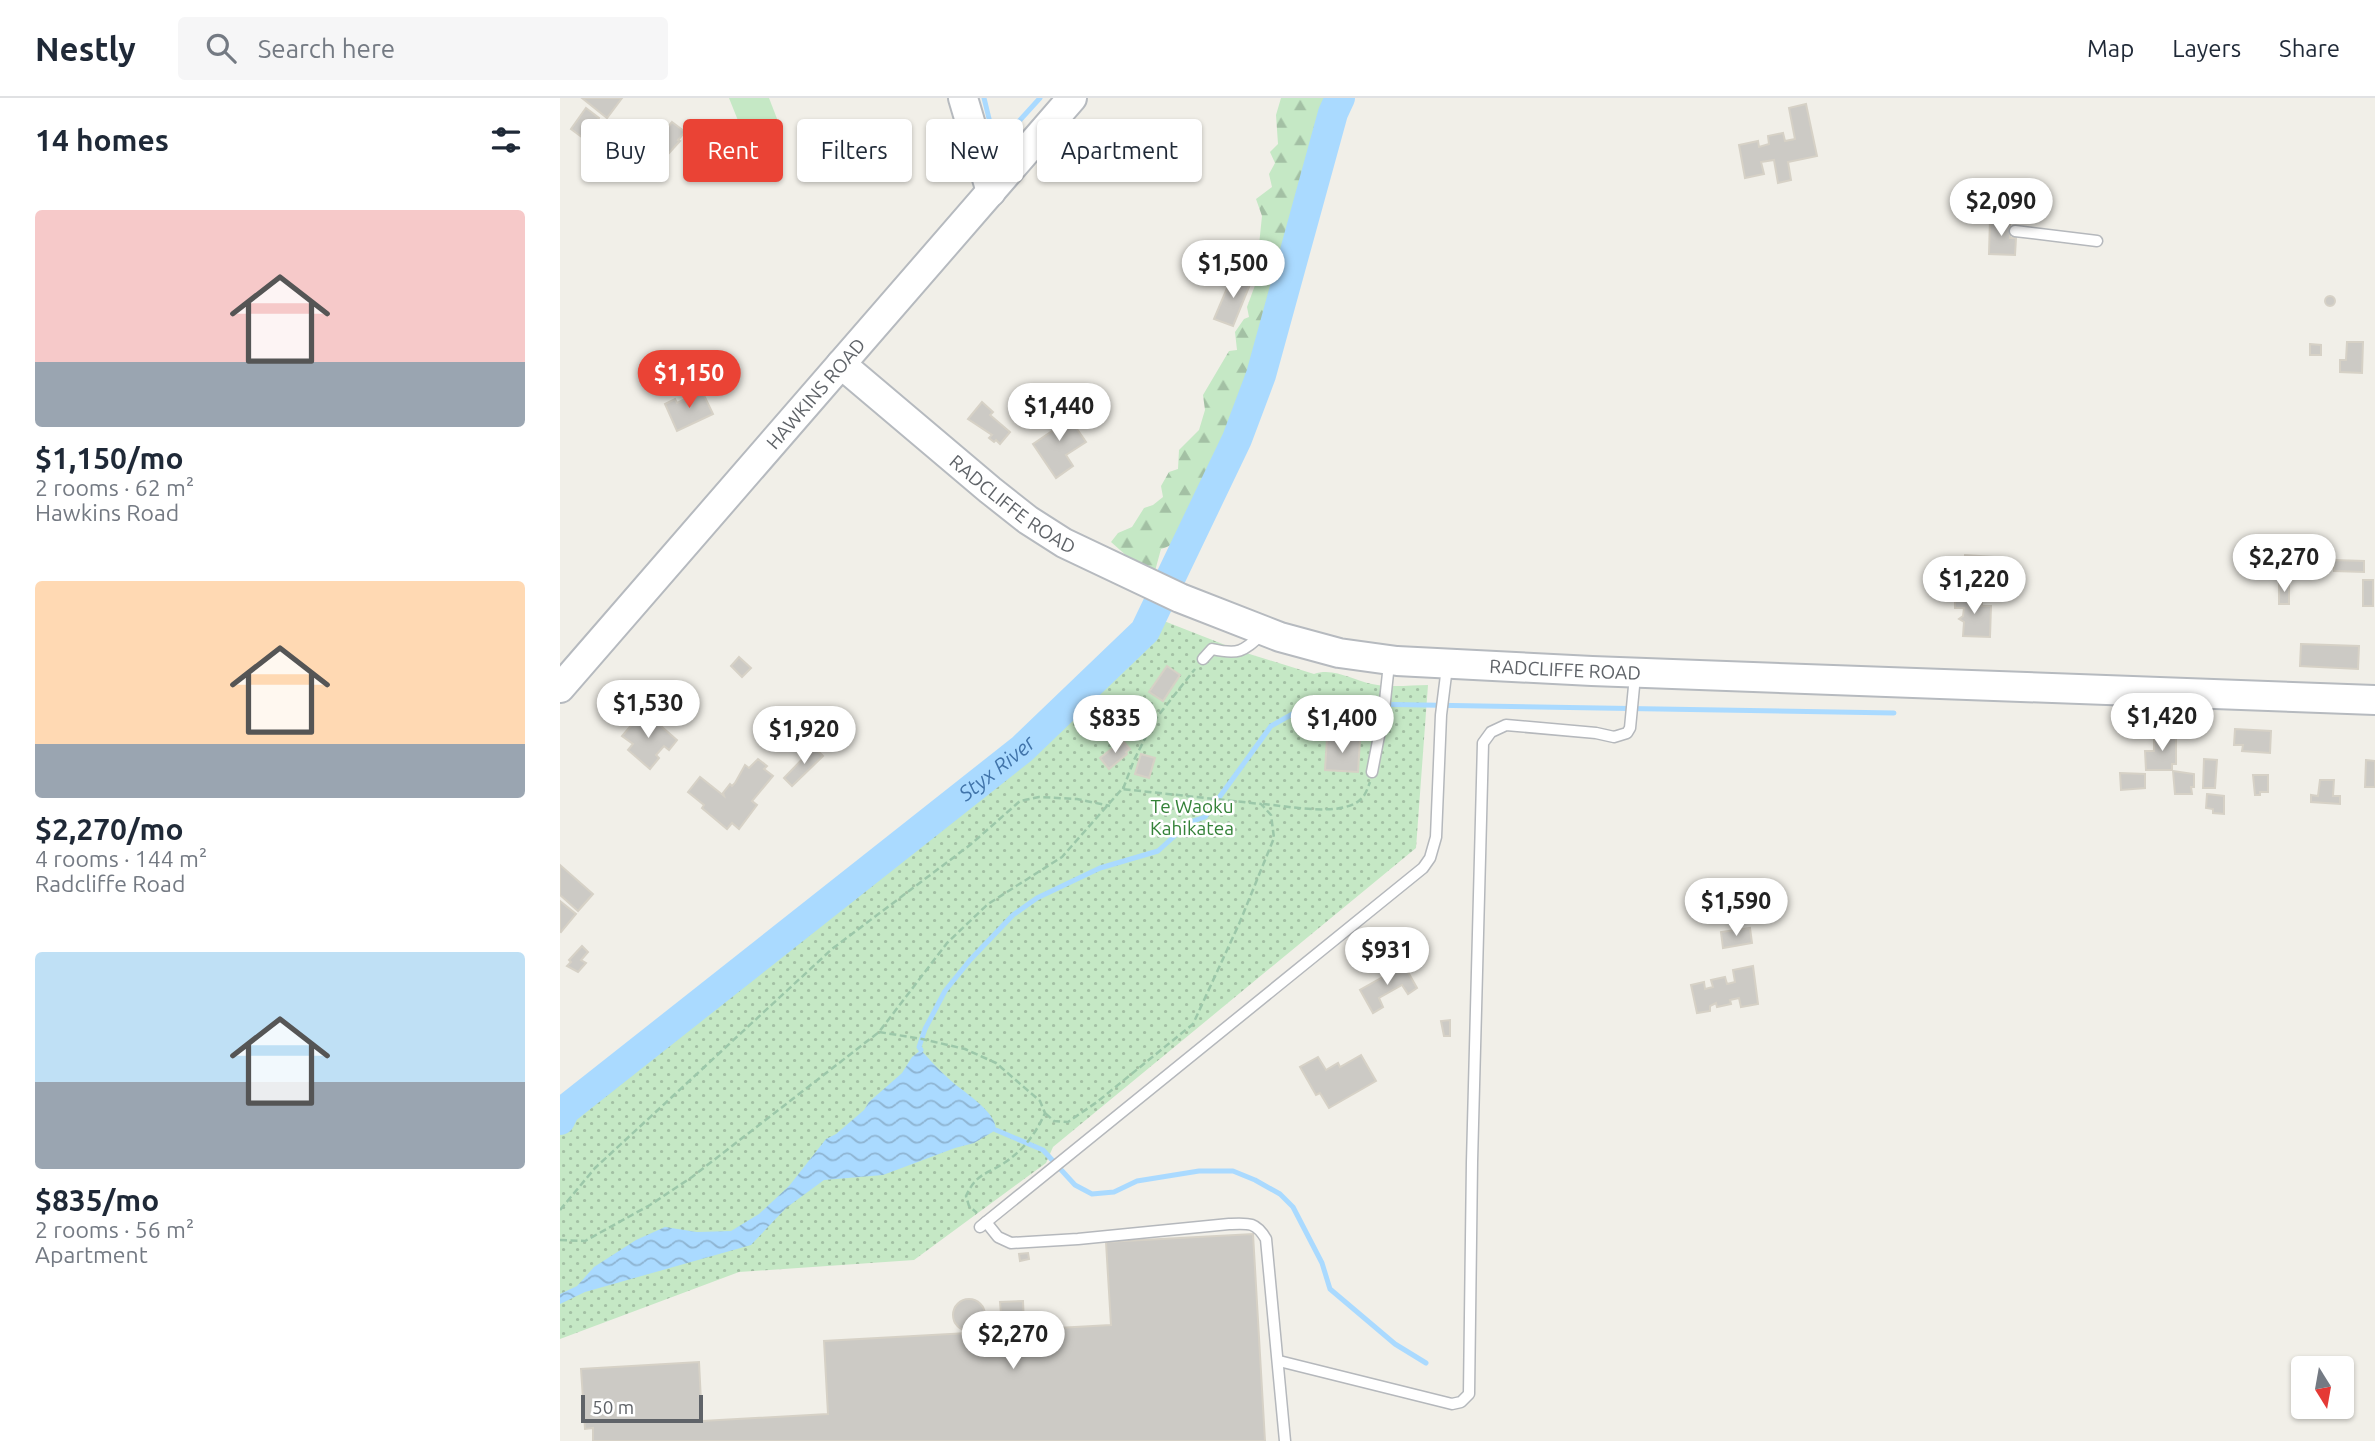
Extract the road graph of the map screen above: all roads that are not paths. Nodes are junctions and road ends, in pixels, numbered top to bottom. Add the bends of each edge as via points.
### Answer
1 (963, 98) edge
2 (1072, 98) edge
3 (991, 192) junction
4 (2015, 231) dead end
5 (2097, 242) dead end
6 (841, 364) junction
7 (1265, 631) junction
8 (1203, 659) road end
9 (1389, 660) junction
10 (1448, 663) junction
11 (1635, 672) junction
12 (560, 688) edge
13 (2375, 700) edge
14 (1372, 772) road end
15 (1279, 1361) junction
16 (1285, 1441) edge

1 - 3 street
2 - 3 street, HAWKINS ROAD
3 - 6 street, HAWKINS ROAD
4 - 5 lane
6 - 7 street, RADCLIFFE ROAD via 1028,520 1064,543 1147,584
6 - 12 street, HAWKINS ROAD
7 - 8 lane via 1245,650 1212,649
7 - 9 street, RADCLIFFE ROAD via 1311,647
9 - 10 street, RADCLIFFE ROAD
9 - 14 lane
10 - 11 street, RADCLIFFE ROAD
10 - 15 lane via 1436,837 1423,868 983,1224 1011,1243 1229,1224 1259,1228 1266,1239
11 - 13 street, RADCLIFFE ROAD
11 - 15 lane via 1630,728 1621,736 1506,725 1483,743 1469,1394 1452,1404
15 - 16 lane

